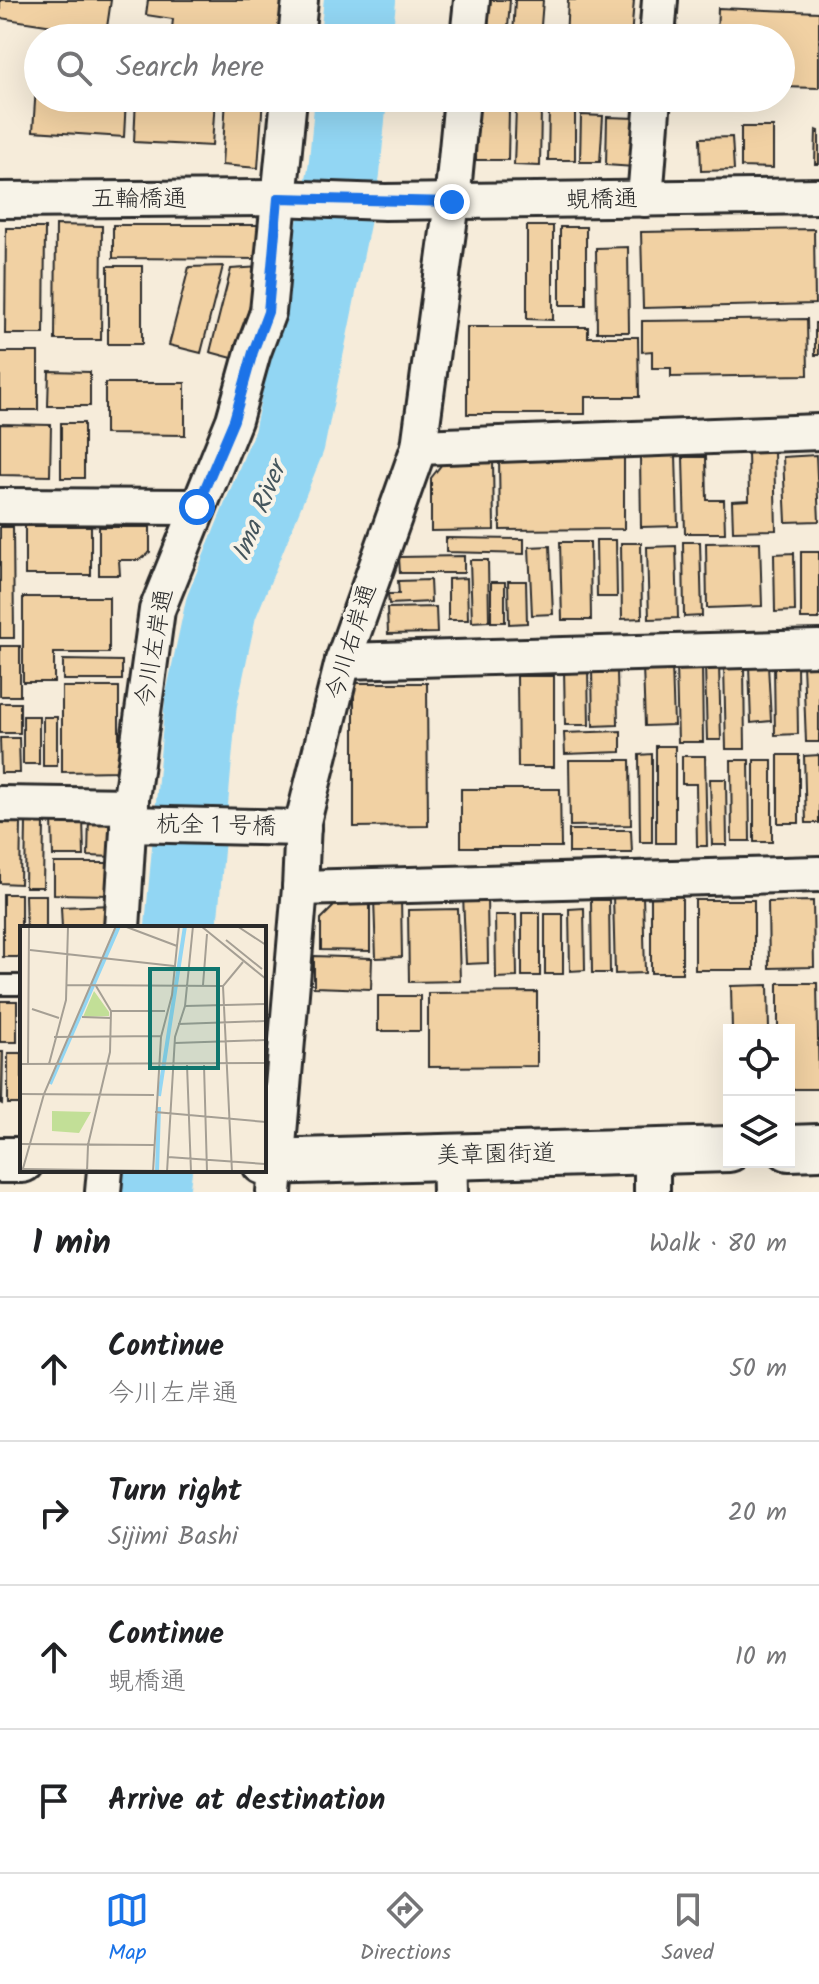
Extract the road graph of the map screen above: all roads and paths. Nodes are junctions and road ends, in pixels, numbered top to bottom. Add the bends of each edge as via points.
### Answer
1 (300, 0) edge
2 (472, 0) edge
3 (660, 0) edge
4 (297, 24) edge
5 (469, 24) edge
6 (658, 24) edge
7 (287, 112) edge
8 (461, 112) edge
9 (652, 112) edge
10 (819, 196) edge
11 (278, 198) junction
12 (645, 199) junction
13 (0, 200) edge
14 (385, 202) joint
15 (452, 202) junction
16 (819, 432) edge
17 (419, 447) junction
18 (0, 506) edge
19 (197, 507) junction
20 (819, 648) edge
21 (343, 661) junction
22 (0, 804) edge
23 (130, 815) junction
24 (303, 828) junction
25 (819, 874) edge
26 (300, 888) junction
27 (122, 926) edge
28 (819, 1147) edge
29 (795, 1148) edge
30 (723, 1151) edge
31 (105, 1172) edge
32 (272, 1172) edge
33 (652, 1172) edge
34 (450, 1174) edge
35 (103, 1192) edge

1 - 4 street
2 - 5 street
3 - 6 street
7 - 11 street, 今川左岸通
8 - 15 street, 今川右岸通
9 - 12 street
10 - 12 street, 蜆橋通
11 - 13 street, 五輪橋通
11 - 14 street, 五輪橋通
11 - 19 street, 今川左岸通 via 268,312 234,420
12 - 15 street, 蜆橋通
14 - 15 street, 蜆橋通
15 - 17 street, 今川右岸通
16 - 17 street
17 - 21 street, 今川右岸通
18 - 19 street
19 - 23 street, 今川左岸通 via 157,610
20 - 21 street
21 - 24 street, 今川右岸通
22 - 23 street, 杭全１号橋
23 - 24 street, 杭全１号橋
23 - 27 street, 今川左岸通
24 - 26 street, 今川右岸通
25 - 26 street
26 - 32 street, 今川右岸通
28 - 29 street
30 - 33 street, 美章園街道
31 - 35 street
32 - 34 street, 美章園街道
33 - 34 street, 美章園街道

